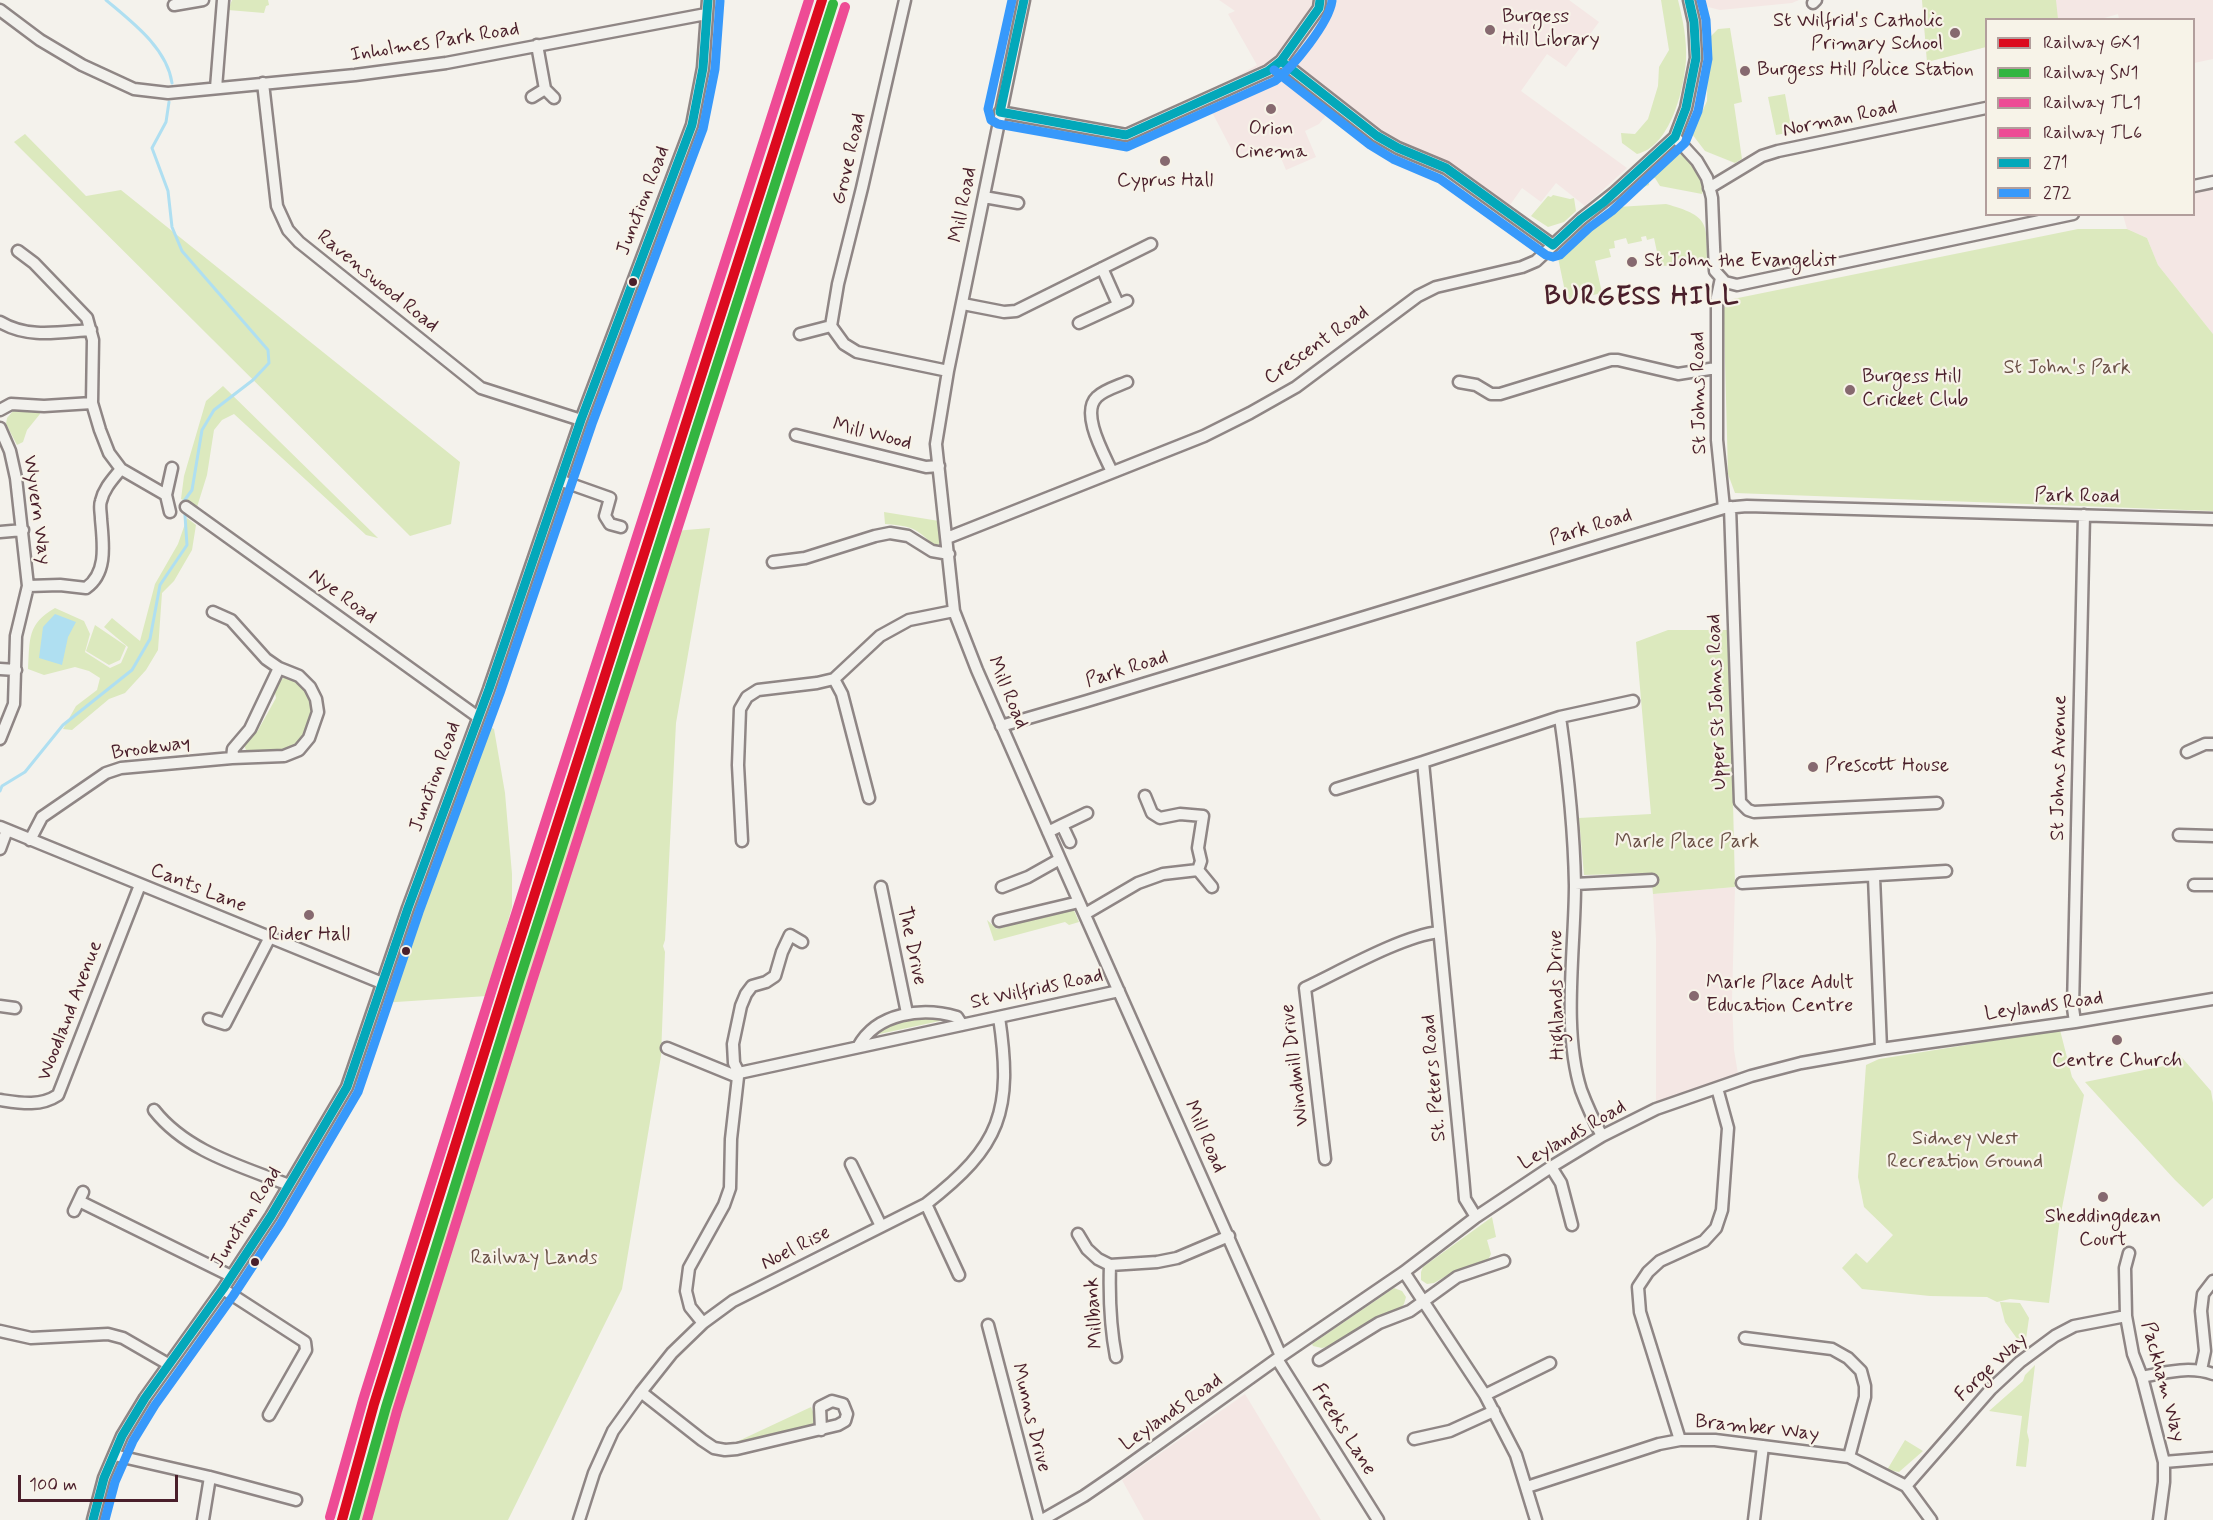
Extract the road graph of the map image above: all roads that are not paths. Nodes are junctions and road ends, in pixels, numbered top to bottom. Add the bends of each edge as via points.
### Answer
1 (203, 0) edge
2 (223, 0) edge
3 (708, 0) edge
4 (905, 0) edge
5 (1024, 0) edge
6 (1320, 0) edge
7 (1689, 0) edge
8 (174, 5) dead end
9 (0, 10) edge
10 (706, 14) junction
11 (537, 45) junction
12 (1281, 61) junction
13 (263, 83) junction
14 (216, 88) junction
15 (545, 89) junction
16 (532, 97) dead end
17 (554, 98) dead end
18 (1985, 108) edge
19 (1000, 112) junction
20 (1675, 137) junction
21 (2213, 182) edge
22 (2195, 186) edge
23 (1709, 188) junction
24 (984, 197) junction
25 (1018, 203) dead end
26 (2064, 216) edge
27 (1151, 244) dead end
28 (1553, 245) junction
29 (18, 251) dead end
30 (1101, 268) junction
31 (1721, 278) junction
32 (963, 304) junction
33 (0, 322) edge
34 (1079, 323) dead end
35 (831, 326) junction
36 (92, 330) junction
37 (800, 334) dead end
38 (1716, 368) junction
39 (948, 371) junction
40 (1127, 382) dead end
41 (1460, 382) dead end
42 (92, 403) junction
43 (0, 410) edge
44 (581, 420) junction
45 (0, 428) edge
46 (796, 435) dead end
47 (939, 466) junction
48 (172, 468) dead end
49 (121, 469) junction
50 (1112, 472) junction
51 (562, 482) junction
52 (166, 495) junction
53 (186, 507) dead end
54 (1727, 507) junction
55 (170, 512) dead end
56 (2084, 515) junction
57 (2213, 519) edge
58 (621, 527) dead end
59 (23, 530) junction
60 (0, 532) edge
61 (947, 538) junction
62 (949, 554) junction
63 (773, 562) dead end
64 (28, 586) junction
65 (954, 611) junction
66 (213, 612) dead end
67 (279, 668) junction
68 (0, 669) edge
69 (16, 670) junction
70 (834, 679) junction
71 (1633, 701) dead end
72 (478, 717) junction
73 (1560, 717) junction
74 (1001, 726) junction
75 (0, 739) edge
76 (2213, 744) edge
77 (2187, 752) dead end
78 (232, 758) junction
79 (1423, 762) junction
80 (1336, 789) dead end
81 (1145, 796) dead end
82 (869, 798) dead end
83 (1937, 803) dead end
84 (1087, 813) dead end
85 (1062, 825) junction
86 (4, 829) edge
87 (1048, 832) junction
88 (2179, 835) dead end
89 (2213, 836) edge
90 (30, 840) junction
91 (742, 841) dead end
92 (1070, 842) dead end
93 (0, 849) edge
94 (1060, 859) junction
95 (1198, 870) junction
96 (1946, 871) dead end
97 (1874, 877) junction
98 (1652, 880) dead end
99 (1743, 883) dead end
100 (1575, 884) junction
101 (140, 885) junction
102 (2194, 885) dead end
103 (2213, 885) edge
104 (880, 887) dead end
105 (1002, 887) dead end
106 (1212, 887) dead end
107 (1079, 902) junction
108 (1084, 914) junction
109 (999, 921) dead end
110 (1439, 932) junction
111 (270, 937) junction
112 (802, 942) dead end
113 (382, 983) junction
114 (1119, 991) junction
115 (2213, 999) edge
116 (0, 1006) edge
117 (15, 1008) dead end
118 (907, 1013) junction
119 (999, 1017) junction
120 (209, 1019) dead end
121 (2075, 1022) junction
122 (962, 1025) junction
123 (858, 1047) junction
124 (667, 1048) dead end
125 (1881, 1049) junction
126 (739, 1075) junction
127 (1717, 1088) junction
128 (0, 1100) edge
129 (154, 1110) dead end
130 (1602, 1136) junction
131 (1325, 1159) dead end
132 (851, 1164) dead end
133 (1551, 1167) junction
134 (289, 1185) junction
135 (78, 1201) dead end
136 (926, 1204) junction
137 (1476, 1217) junction
138 (1572, 1225) dead end
139 (881, 1226) junction
140 (1078, 1234) dead end
141 (1229, 1236) junction
142 (2129, 1253) dead end
143 (1504, 1261) dead end
144 (1110, 1265) junction
145 (1404, 1272) junction
146 (959, 1275) dead end
147 (231, 1276) junction
148 (2213, 1281) edge
149 (223, 1289) junction
150 (2203, 1294) junction
151 (1422, 1301) junction
152 (2213, 1301) edge
153 (2126, 1316) junction
154 (703, 1323) junction
155 (988, 1325) dead end
156 (0, 1332) edge
157 (1745, 1338) dead end
158 (1116, 1357) dead end
159 (1279, 1357) junction
160 (1319, 1360) dead end
161 (1550, 1363) dead end
162 (168, 1364) junction
163 (2201, 1370) junction
164 (2213, 1374) edge
165 (2142, 1377) junction
166 (641, 1392) junction
167 (1485, 1395) junction
168 (1494, 1412) junction
169 (269, 1415) dead end
170 (821, 1430) dead end
171 (1414, 1439) dead end
172 (1680, 1440) junction
173 (1763, 1446) junction
174 (114, 1455) junction
175 (1849, 1457) junction
176 (2213, 1458) edge
177 (2164, 1462) junction
178 (210, 1477) junction
179 (1527, 1486) junction
180 (1906, 1486) junction
181 (296, 1500) dead end
182 (93, 1520) edge
183 (203, 1520) edge
184 (579, 1520) edge
185 (1040, 1520) edge
186 (1378, 1520) edge
187 (1536, 1520) edge
188 (1754, 1520) edge
189 (1931, 1520) edge
190 (2159, 1520) edge

1 - 8 street
2 - 14 street
3 - 10 street, Junction Road
4 - 35 street, Grove Road
5 - 19 street, Mill Road
6 - 12 street via 1319,9
7 - 20 street via 1696,58 1686,108
9 - 14 street, Inholmes Park Road via 82,65 134,89 168,93
10 - 11 street, Inholmes Park Road
10 - 44 street, Junction Road via 702,77 692,125
11 - 13 street, Inholmes Park Road via 446,63
11 - 15 street
12 - 19 street via 1268,72 1126,135
12 - 28 street via 1377,136 1446,168
13 - 14 street, Inholmes Park Road
13 - 44 street, Ravenswood Road via 277,206 288,230 299,242 481,388
15 - 16 street
15 - 17 street
18 - 23 street, Norman Road via 1778,151 1762,156
19 - 24 street, Mill Road
20 - 23 street via 1697,161
20 - 28 street, Crescent Road
21 - 22 street
23 - 31 street via 1715,271
24 - 25 street
24 - 32 street, Mill Road
26 - 31 street via 1737,285
27 - 30 street
28 - 50 street, Crescent Road via 1536,261 1522,267 1436,287 1418,296 1296,387 1204,436
29 - 36 street via 87,318
30 - 32 street via 1017,311
30 - 34 street via 1123,302
31 - 38 street, St Johns Road
32 - 39 street, Mill Road
33 - 36 street via 35,334
35 - 37 street
35 - 39 street via 844,344 857,352
36 - 42 street
38 - 41 street via 1678,374 1611,360 1500,394
38 - 54 street, St Johns Road via 1717,440
39 - 47 street, Mill Road via 936,444
40 - 50 street via 1098,396 1091,405 1091,423
42 - 43 street via 11,404
42 - 49 street via 110,453
44 - 51 street, Junction Road
45 - 59 street, Wyvern Way via 16,478
46 - 47 street, Mill Wood via 926,467
47 - 61 street, Mill Road
48 - 52 street
49 - 52 street
49 - 64 street via 100,502 103,540 101,571 96,582 86,588
50 - 61 street, Crescent Road
51 - 58 street via 612,493 605,516 610,524
51 - 72 street, Junction Road
52 - 55 street
53 - 72 street, Nye Road
54 - 56 street, Park Road
54 - 74 street, Park Road
54 - 83 street, Upper St Johns Road via 1740,802 1754,812
56 - 57 street, Park Road
56 - 121 street, St Johns Avenue
59 - 60 street
59 - 64 street, Wyvern Way
61 - 62 street, Mill Road
62 - 63 street via 932,551 908,536 890,533 805,558
62 - 65 street, Mill Road
64 - 69 street, Wyvern Way via 16,636
65 - 70 street via 909,620 880,636
65 - 74 street, Mill Road
66 - 67 street, Brookway via 231,620
67 - 78 street via 250,729 232,749
67 - 78 street, Brookway via 299,676 316,699 318,712 309,738 299,750 284,756
68 - 69 street
69 - 75 street, Wyvern Way via 14,704
70 - 82 street via 842,694
70 - 91 street via 758,690 742,703 738,765
71 - 73 street
72 - 113 street, Junction Road
73 - 79 street
73 - 100 street, Highlands Drive via 1571,804
74 - 87 street, Mill Road
76 - 77 street
78 - 90 street, Brookway via 121,768 106,773 42,817
79 - 80 street
79 - 110 street, St. Peters Road
81 - 95 street via 1152,813 1160,818 1209,814 1198,848
84 - 85 street
85 - 87 street
85 - 92 street
86 - 90 street, Cants Lane
86 - 93 street
87 - 94 street, Mill Road
88 - 89 street
90 - 101 street, Cants Lane
94 - 105 street
94 - 107 street, Mill Road
95 - 106 street
95 - 108 street via 1163,874 1138,883
96 - 97 street
97 - 99 street
97 - 125 street
98 - 100 street
100 - 130 street, Highlands Drive via 1571,966 1574,1050 1581,1090
101 - 111 street, Cants Lane
101 - 128 street, Woodland Avenue via 58,1095 40,1104
102 - 103 street
104 - 118 street, The Drive
107 - 108 street, Mill Road
107 - 109 street
108 - 114 street, Mill Road
110 - 131 street, Windmill Drive via 1390,948 1305,988
110 - 137 street, St. Peters Road via 1464,1188
111 - 113 street, Cants Lane
111 - 120 street via 225,1024
112 - 126 street via 790,935 775,976 752,986 746,994 733,1044
113 - 134 street, Junction Road via 347,1087
114 - 119 street, St Wilfrids Road
114 - 141 street, Mill Road
115 - 121 street, Leylands Road
116 - 117 street
118 - 122 street, St Wilfrids Road via 942,1012 957,1017
118 - 123 street, St Wilfrids Road via 876,1027 862,1038
119 - 122 street, St Wilfrids Road
119 - 136 street, Noel Rise via 1004,1088 997,1124 980,1155 954,1183
121 - 125 street, Leylands Road
122 - 123 street, St Wilfrids Road
123 - 126 street, St Wilfrids Road
124 - 126 street
125 - 127 street, Leylands Road via 1801,1063
126 - 154 street via 730,1188 689,1268 686,1291 690,1307
127 - 130 street, Leylands Road via 1656,1109
127 - 172 street via 1728,1128 1722,1210 1716,1228 1704,1241 1660,1261 1638,1287 1640,1312
129 - 134 street via 185,1140
130 - 133 street, Leylands Road
132 - 139 street
133 - 137 street, Leylands Road
133 - 138 street via 1561,1184
134 - 147 street, Junction Road
135 - 147 street
136 - 139 street, Noel Rise
136 - 146 street
137 - 145 street, Leylands Road
139 - 154 street, Noel Rise via 733,1301
140 - 144 street, Millbank via 1087,1249
141 - 144 street, Millbank via 1177,1258
141 - 159 street, Mill Road
142 - 153 street, Packham Way via 2125,1268
143 - 151 street via 1457,1277
144 - 158 street, Millbank via 1108,1294
145 - 151 street
145 - 159 street, Leylands Road
147 - 149 street, Junction Road
148 - 150 street
149 - 162 street, Junction Road
149 - 169 street via 305,1342 306,1350
150 - 152 street
150 - 163 street via 2205,1351
151 - 160 street
151 - 167 street
153 - 165 street, Packham Way
153 - 180 street, Forge Way via 2074,1326 2020,1362 1991,1389
154 - 166 street, Noel Rise via 672,1353
155 - 185 street, Munns Drive
156 - 162 street via 31,1338 108,1334 123,1338
157 - 175 street via 1832,1349 1861,1371 1865,1397
159 - 185 street, Leylands Road via 1084,1496
159 - 186 street, Freeks Lane
161 - 167 street
162 - 174 street, Junction Road
163 - 164 street
163 - 165 street
165 - 177 street, Packham Way
166 - 170 street via 714,1448 737,1449
166 - 184 street, Noel Rise via 613,1431
167 - 168 street
168 - 171 street via 1450,1431
168 - 179 street
172 - 173 street, Bramber Way
172 - 179 street, Bramber Way
173 - 175 street, Bramber Way
173 - 188 street
174 - 178 street
174 - 182 street, Junction Road
175 - 180 street, Bramber Way
176 - 177 street
177 - 190 street, Packham Way
178 - 181 street
178 - 183 street
179 - 187 street
180 - 189 street, Bramber Way

